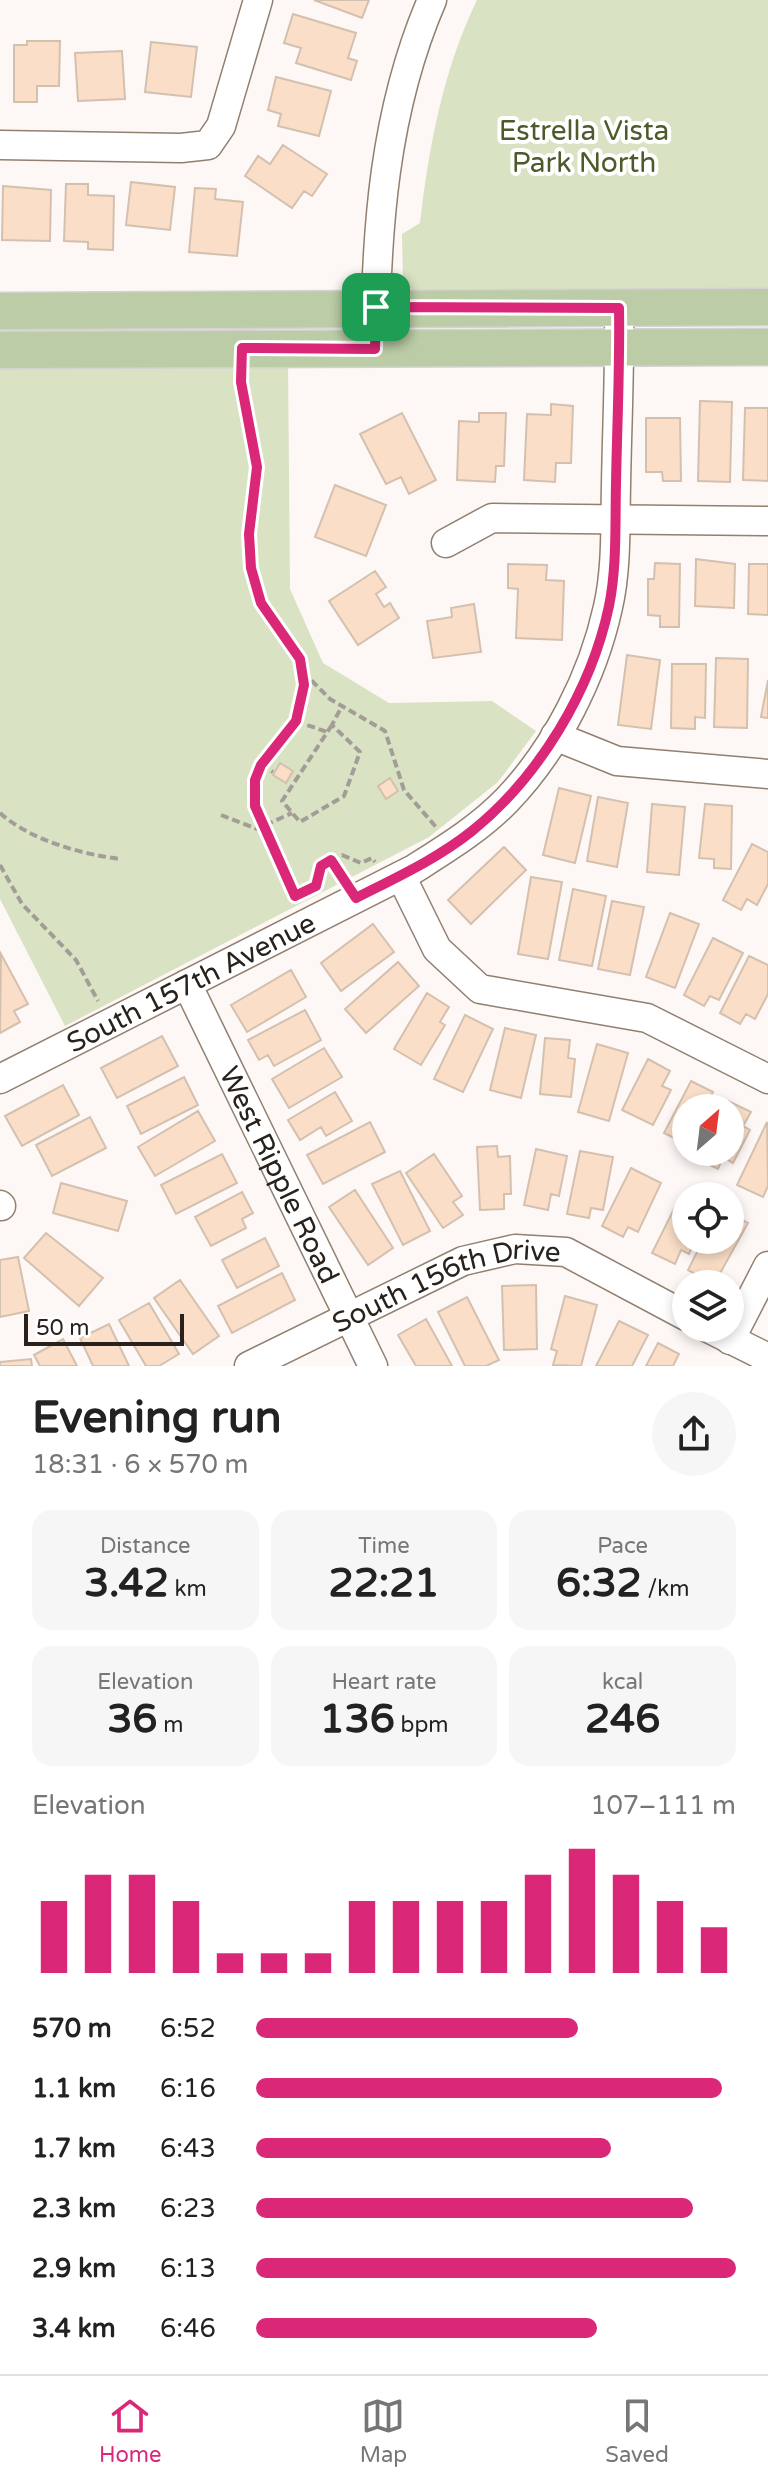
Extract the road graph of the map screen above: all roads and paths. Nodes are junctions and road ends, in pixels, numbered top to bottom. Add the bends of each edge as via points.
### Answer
1 (258, 0) edge
2 (432, 0) edge
3 (0, 145) edge
4 (376, 307) junction
5 (768, 307) edge
6 (619, 308) junction
7 (0, 311) edge
8 (768, 347) edge
9 (242, 348) junction
10 (619, 348) junction
11 (375, 349) junction
12 (0, 350) edge
13 (768, 521) edge
14 (615, 522) junction
15 (446, 543) dead end
16 (303, 672) junction
17 (342, 706) junction
18 (296, 721) junction
19 (332, 725) junction
20 (327, 732) junction
21 (555, 736) junction
22 (261, 765) junction
23 (273, 772) dead end
24 (768, 774) edge
25 (0, 813) edge
26 (292, 813) junction
27 (221, 815) dead end
28 (263, 829) junction
29 (438, 829) dead end
30 (120, 859) dead end
31 (331, 860) junction
32 (0, 865) edge
33 (388, 870) junction
34 (356, 898) junction
35 (187, 984) junction
36 (110, 1023) junction
37 (0, 1079) edge
38 (768, 1079) edge
39 (768, 1266) edge
40 (744, 1299) edge
41 (672, 1309) edge
42 (347, 1319) junction
43 (735, 1342) edge
44 (768, 1358) edge
45 (249, 1366) edge
46 (373, 1366) edge

1 - 3 street via 221,126 208,145
2 - 4 street via 409,60 392,133 381,205
4 - 6 main road
4 - 7 main road
4 - 11 street
5 - 6 main road
6 - 10 street, South 157th Avenue
8 - 10 main road
9 - 11 main road
9 - 12 main road
9 - 16 path via 241,382 257,467 249,534 251,568 261,603 295,649
10 - 11 main road
10 - 14 street, South 157th Avenue
13 - 14 street
14 - 15 street via 492,518
14 - 21 street, South 157th Avenue via 609,604 601,636
16 - 17 path
16 - 18 path
17 - 19 path
17 - 29 path via 385,731 404,790
18 - 20 path
18 - 22 path
19 - 20 path
19 - 26 path via 360,752 344,796 300,822
20 - 26 path via 282,801
21 - 24 street via 617,761
21 - 33 street, South 157th Avenue via 509,798 469,834
22 - 23 path
22 - 28 path via 254,791
25 - 30 path via 26,830
26 - 28 path
27 - 28 path
28 - 31 path via 295,896 316,886 321,866
31 - 33 path via 342,855 361,863 372,858
31 - 34 path
32 - 36 path via 22,904 76,960
33 - 34 street, South 157th Avenue
33 - 38 street via 437,949 480,989 647,1018
34 - 35 street, South 157th Avenue
35 - 36 street, South 157th Avenue
35 - 42 street, West Ripple Road
36 - 37 street, South 157th Avenue
39 - 40 street
41 - 42 street, South 156th Drive via 566,1252 515,1249 463,1261
42 - 45 street, South 156th Drive
42 - 46 street, West Ripple Road
43 - 44 street

